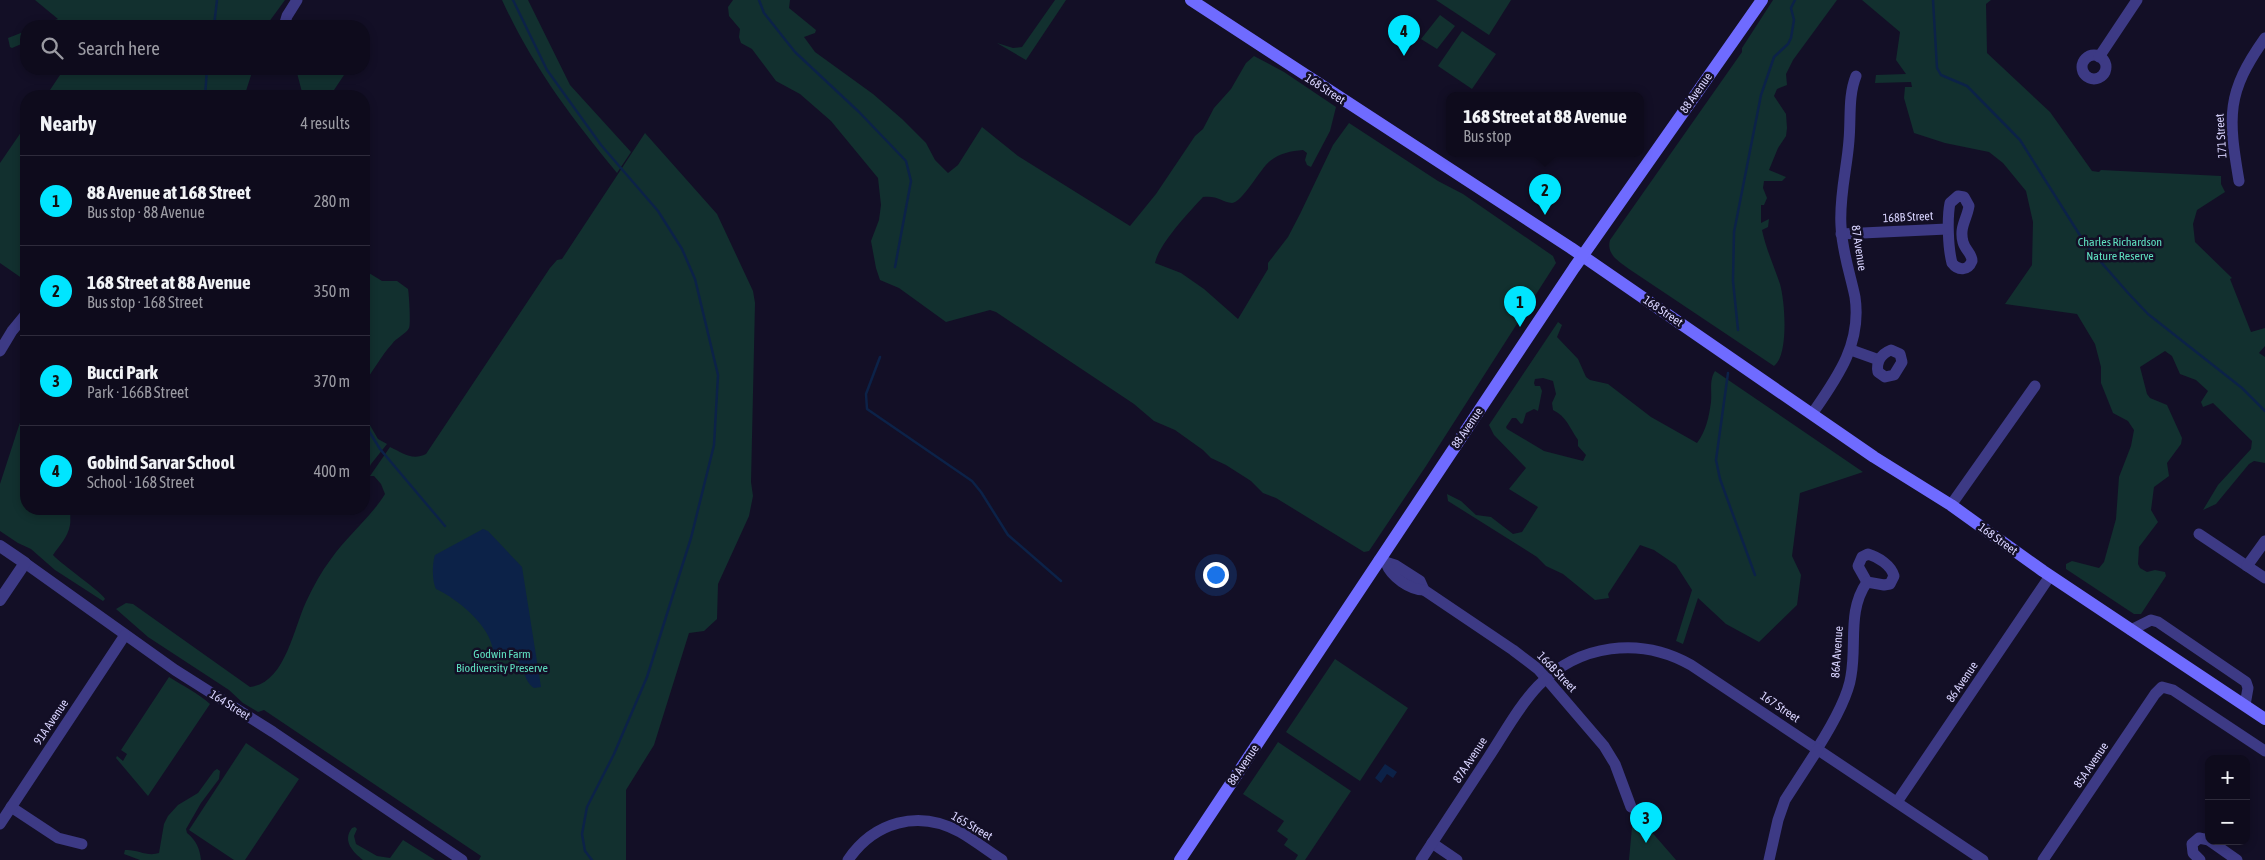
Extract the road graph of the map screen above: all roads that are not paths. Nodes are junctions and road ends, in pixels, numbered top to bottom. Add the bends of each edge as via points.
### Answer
1 (298, 0) edge
2 (1191, 0) edge
3 (1762, 0) edge
4 (2138, 0) edge
5 (286, 20) edge
6 (2265, 38) edge
7 (2100, 57) dead end
8 (1856, 76) dead end
9 (2239, 181) dead end
10 (1947, 229) junction
11 (1841, 234) junction
12 (1583, 256) junction
13 (20, 321) edge
14 (1851, 350) junction
15 (0, 351) edge
16 (1879, 360) dead end
17 (2035, 386) dead end
18 (1812, 414) junction
19 (1951, 504) junction
20 (2199, 534) dead end
21 (2265, 541) edge
22 (0, 546) edge
23 (1387, 563) junction
24 (25, 564) junction
25 (2247, 566) junction
26 (2050, 576) junction
27 (2265, 578) edge
28 (1868, 582) dead end
29 (0, 600) edge
30 (2131, 630) junction
31 (125, 635) junction
32 (1546, 679) junction
33 (2245, 706) junction
34 (2265, 719) edge
35 (1817, 749) junction
36 (2265, 751) edge
37 (1897, 802) junction
38 (11, 807) junction
39 (1631, 808) dead end
40 (0, 824) edge
41 (2205, 840) edge
42 (1432, 843) junction
43 (82, 844) dead end
44 (2216, 845) edge
45 (462, 860) edge
46 (848, 860) edge
47 (1002, 860) edge
48 (1180, 860) edge
49 (1421, 860) edge
50 (1457, 860) edge
51 (1769, 860) edge
52 (1982, 860) edge
53 (2043, 860) edge
54 (2200, 860) edge
55 (2237, 860) edge

1 - 5 street
2 - 12 main road, 168 Street
3 - 12 main road, 88 Avenue
4 - 7 street
6 - 9 street, 171 Street via 2244,70 2234,99 2233,131
8 - 11 street, 87 Avenue via 1851,90 1849,142 1841,193
10 - 10 street, 168B Street via 1951,201 1958,196 1964,198 1969,208 1963,223 1963,241 1972,259 1966,268 1952,263
10 - 11 street, 168B Street
11 - 14 street, 87 Avenue via 1856,310
12 - 18 main road, 168 Street
12 - 23 main road, 88 Avenue
13 - 15 street
14 - 16 street
14 - 18 street, 87 Avenue via 1839,375
17 - 19 street
18 - 19 main road, 168 Street
19 - 26 main road, 168 Street
20 - 25 street
21 - 25 street
22 - 24 street, 164 Street
23 - 32 street, 166B Street via 1420,581 1424,590 1513,650
23 - 48 main road, 88 Avenue
24 - 29 street
24 - 31 street, 164 Street
25 - 27 street
26 - 30 main road, 168 Street
26 - 37 street, 86 Avenue
28 - 35 street, 86A Avenue via 1854,615 1850,681
30 - 33 main road, 168 Street
30 - 33 street via 2151,620 2158,622 2246,682
31 - 38 street, 91A Avenue
31 - 45 street, 164 Street
32 - 35 street, 167 Street via 1572,660 1601,650 1631,647 1662,652 1700,670
32 - 39 street, 166B Street via 1607,750
32 - 42 street, 87A Avenue via 1527,700
33 - 34 main road, 168 Street
35 - 37 street, 167 Street
35 - 51 street, 86A Avenue via 1783,804
36 - 53 street, 85A Avenue via 2177,692 2163,687 2155,694
37 - 52 street, 167 Street
38 - 40 street, 91A Avenue
38 - 43 street via 58,838
41 - 54 street via 2199,838 2192,844 2193,853
42 - 49 street, 87A Avenue
42 - 50 street
44 - 55 street
46 - 47 street, 165 Street via 866,839 884,827 928,821 960,832

